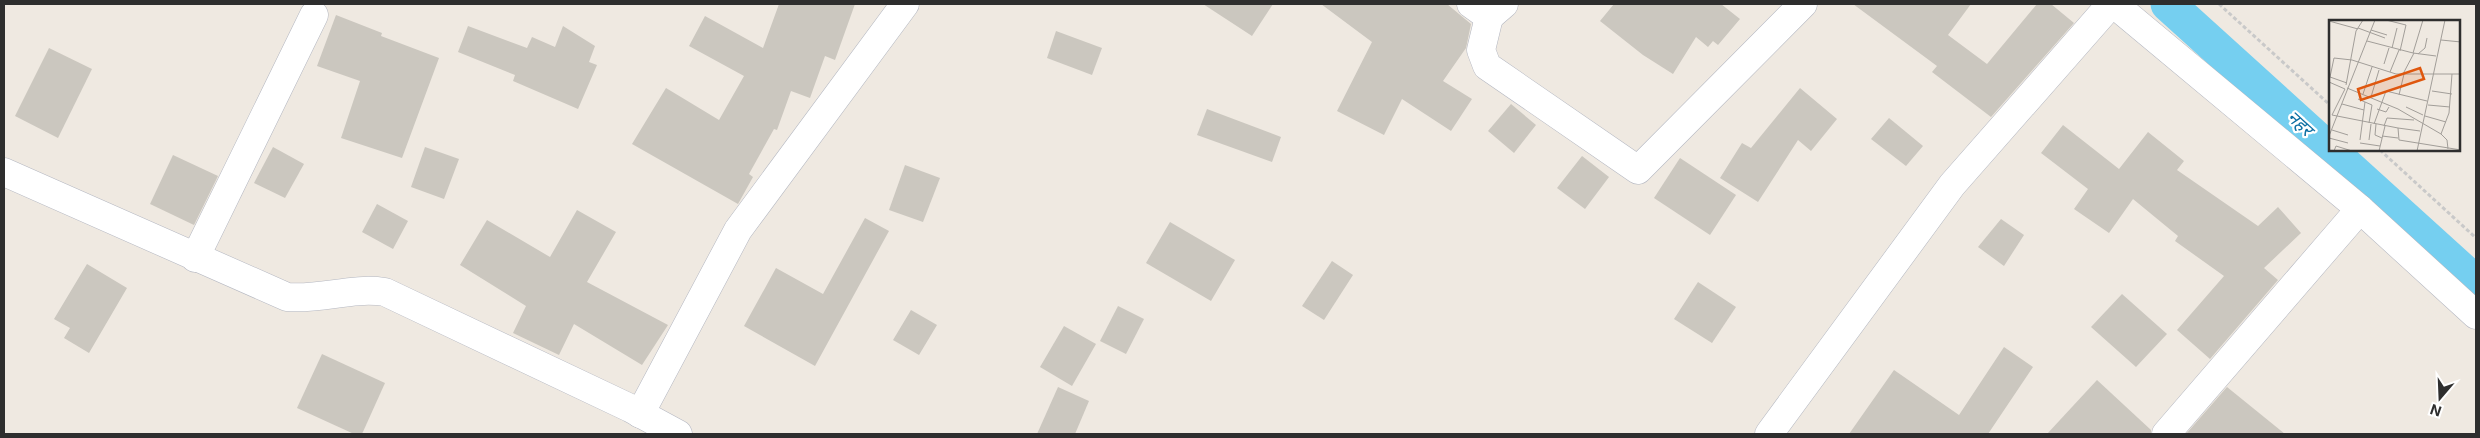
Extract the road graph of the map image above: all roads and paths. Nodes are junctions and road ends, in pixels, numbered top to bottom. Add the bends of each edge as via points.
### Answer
1 (905, 4) edge
2 (1802, 4) edge
3 (2112, 4) edge
4 (2219, 4) edge
5 (1488, 8) edge
6 (314, 15) dead end
7 (2329, 104) edge
8 (2381, 151) edge
9 (4, 172) edge
10 (2360, 209) junction
11 (2476, 238) edge
12 (195, 258) junction
13 (2476, 315) edge
14 (640, 414) junction
15 (678, 434) edge
16 (1769, 434) edge
17 (2166, 434) edge

1 - 14 street via 738,230
2 - 5 street via 1638,170 1486,66 1481,50
3 - 10 street
3 - 16 street via 1952,185
4 - 7 path
6 - 12 street
8 - 11 path
9 - 12 street
10 - 13 street
10 - 17 street
12 - 14 street via 287,298 308,299 364,289 385,292
14 - 15 street

